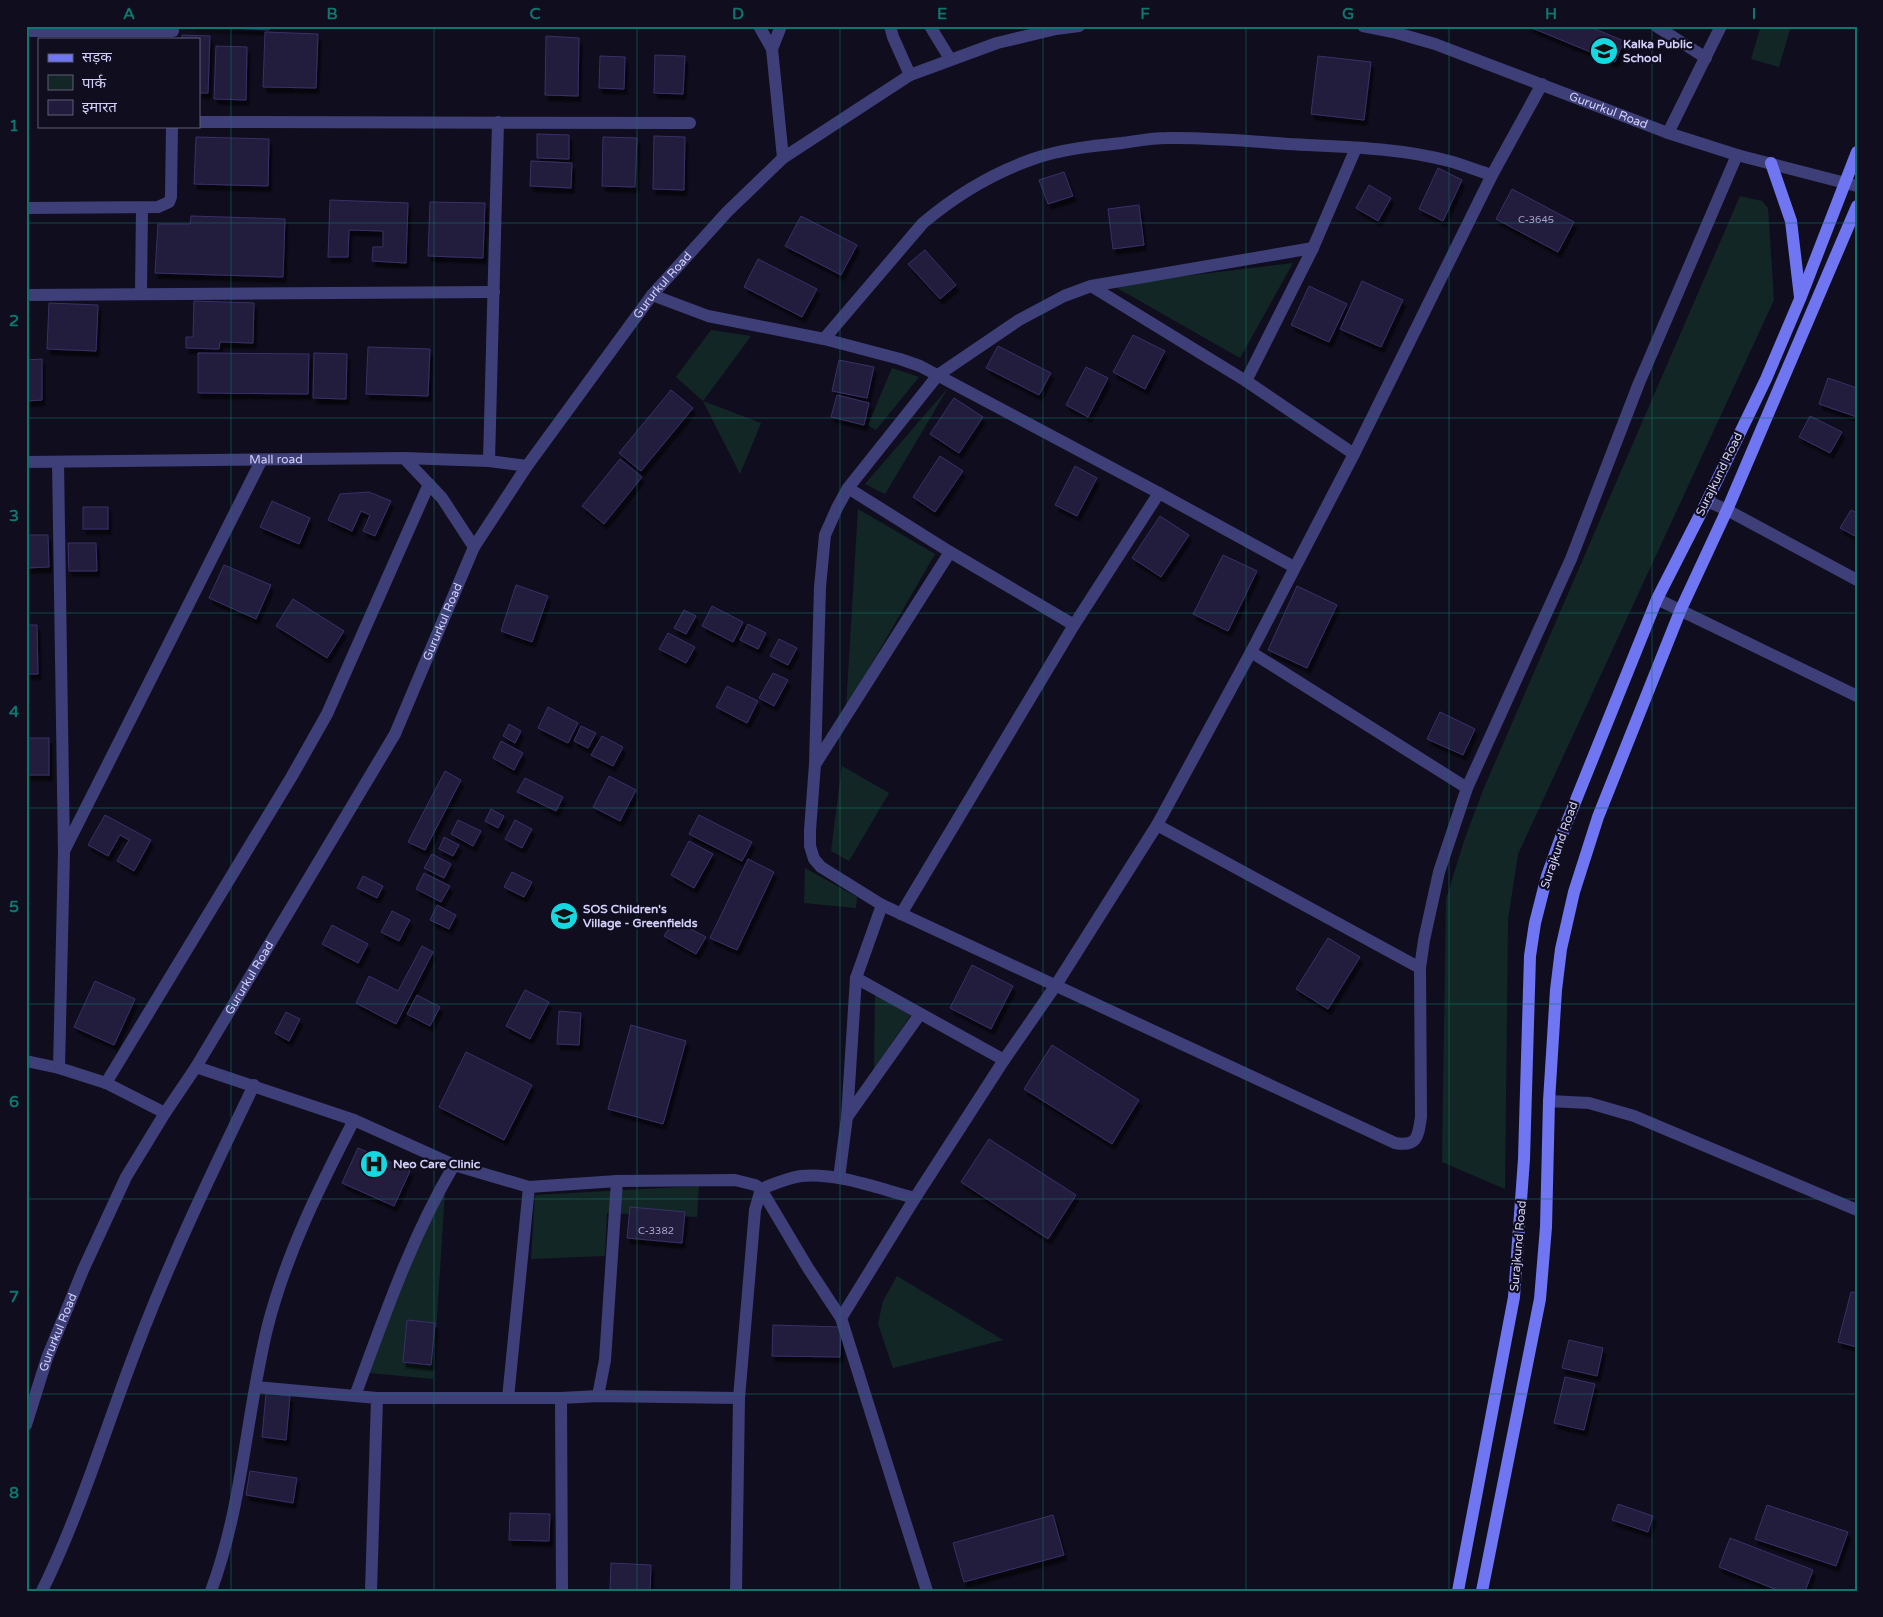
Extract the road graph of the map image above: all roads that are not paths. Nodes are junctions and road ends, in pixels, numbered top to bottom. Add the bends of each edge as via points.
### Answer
1 (759, 26) edge
2 (781, 26) edge
3 (890, 26) edge
4 (930, 26) edge
5 (1079, 26) edge
6 (1363, 26) edge
7 (1656, 26) edge
8 (1721, 26) edge
9 (26, 31) edge
10 (173, 32) edge
11 (772, 49) junction
12 (1706, 58) junction
13 (950, 59) junction
14 (910, 74) junction
15 (1542, 84) junction
16 (200, 122) edge
17 (498, 122) junction
18 (690, 123) dead end
19 (172, 128) edge
20 (1668, 133) junction
21 (1356, 148) junction
22 (1857, 152) edge
23 (1737, 155) junction
24 (783, 158) junction
25 (1770, 163) junction
26 (1492, 175) junction
27 (1851, 185) edge
28 (1857, 206) edge
29 (26, 208) edge
30 (142, 208) junction
31 (1313, 248) junction
32 (1091, 286) junction
33 (494, 292) junction
34 (141, 294) junction
35 (26, 295) edge
36 (652, 296) junction
37 (1800, 299) junction
38 (824, 339) junction
39 (938, 375) junction
40 (1246, 381) junction
41 (1354, 454) junction
42 (404, 458) junction
43 (260, 461) junction
44 (489, 461) junction
45 (26, 462) edge
46 (58, 462) junction
47 (527, 466) junction
48 (428, 484) junction
49 (848, 488) junction
50 (1159, 493) junction
51 (1707, 501) junction
52 (1727, 510) junction
53 (474, 547) junction
54 (950, 552) junction
55 (1294, 567) junction
56 (1857, 580) edge
57 (1657, 599) junction
58 (1681, 609) junction
59 (1074, 625) junction
60 (1251, 652) junction
61 (1857, 696) edge
62 (815, 764) junction
63 (1467, 788) junction
64 (1157, 825) junction
65 (64, 852) junction
66 (882, 905) junction
67 (901, 914) junction
68 (1420, 968) junction
69 (856, 978) junction
70 (1056, 985) junction
71 (920, 1014) junction
72 (1004, 1060) junction
73 (26, 1061) edge
74 (196, 1067) junction
75 (60, 1068) junction
76 (106, 1084) junction
77 (254, 1085) junction
78 (1549, 1101) junction
79 (165, 1113) junction
80 (847, 1117) junction
81 (354, 1120) junction
82 (454, 1165) junction
83 (839, 1178) junction
84 (617, 1182) junction
85 (529, 1188) junction
86 (761, 1189) junction
87 (915, 1198) junction
88 (1857, 1210) edge
89 (841, 1318) junction
90 (256, 1387) junction
91 (355, 1396) junction
92 (598, 1396) junction
93 (377, 1398) junction
94 (508, 1398) junction
95 (561, 1398) junction
96 (738, 1398) junction
97 (26, 1426) edge
98 (42, 1591) edge
99 (211, 1591) edge
100 (371, 1591) edge
101 (562, 1591) edge
102 (736, 1591) edge
103 (927, 1591) edge
104 (1458, 1591) edge
105 (1482, 1591) edge

1 - 11 street
2 - 11 street
3 - 14 street
4 - 13 street
5 - 13 street, Gururkul Road via 997,43
6 - 15 street, Gururkul Road via 1435,44
7 - 12 street
8 - 12 street
9 - 10 street
11 - 24 street
12 - 20 street
13 - 14 street, Gururkul Road
14 - 24 street, Gururkul Road
15 - 20 street, Gururkul Road
15 - 26 street
16 - 17 street
17 - 18 street
17 - 33 street
19 - 30 street via 171,197 163,206
20 - 23 street, Gururkul Road
21 - 26 street via 1424,156
21 - 31 street
21 - 38 street via 1165,138 1084,147 1034,159 1002,172 940,208 923,223
22 - 27 main road, Surajkund Road
23 - 25 street, Gururkul Road
23 - 63 street via 1639,383 1571,559
24 - 36 street, Gururkul Road via 727,212
25 - 27 street, Gururkul Road
25 - 37 main road via 1792,221
26 - 41 street
27 - 37 main road, Surajkund Road
28 - 52 main road, Surajkund Road
29 - 30 street
30 - 34 street
31 - 32 street
31 - 40 street
32 - 39 street via 1019,320
32 - 40 street
33 - 34 street
33 - 44 street
34 - 35 street
36 - 38 street via 708,316
36 - 47 street, Gururkul Road
37 - 51 main road, Surajkund Road via 1766,379
38 - 39 street via 900,359
39 - 49 street
39 - 50 street
40 - 41 street
41 - 55 street
42 - 43 street, Mall road
42 - 44 street, Mall road
42 - 48 street
43 - 46 street, Mall road
43 - 65 street
44 - 47 street, Mall road
45 - 46 street, Mall road
46 - 65 street
47 - 53 street, Gururkul Road
48 - 53 street via 442,498
48 - 76 street via 327,714
49 - 54 street
49 - 62 street via 825,535 822,556
50 - 55 street
50 - 59 street
51 - 52 street
51 - 57 main road, Surajkund Road
52 - 56 street
52 - 58 main road, Surajkund Road
53 - 74 street, Gururkul Road via 394,734
54 - 59 street
54 - 62 street
55 - 60 street
57 - 58 street
57 - 104 main road, Surajkund Road via 1561,837 1535,923 1530,956 1524,1159 1514,1297
58 - 61 street
58 - 78 main road, Surajkund Road via 1598,817 1574,892 1561,948
59 - 67 street
60 - 63 street
60 - 64 street
62 - 66 street via 810,830 814,859 821,867
63 - 68 street via 1439,872
64 - 68 street
64 - 70 street
65 - 75 street
66 - 67 street
66 - 69 street
67 - 70 street
68 - 70 street via 1421,1117 1415,1140 1403,1144 1386,1139
69 - 71 street
69 - 80 street
70 - 72 street
71 - 72 street
71 - 80 street
72 - 87 street
73 - 75 street
74 - 77 street
74 - 79 street, Gururkul Road
75 - 76 street
76 - 79 street
77 - 81 street
77 - 98 street via 195,1208 138,1342 83,1493
78 - 88 street via 1589,1103 1634,1116
78 - 105 main road, Surajkund Road via 1546,1227 1540,1299
79 - 97 street, Gururkul Road via 126,1177 83,1270 48,1358
80 - 83 street
81 - 82 street
81 - 90 street via 300,1229 268,1325
82 - 85 street
82 - 91 street via 427,1213 394,1288
83 - 86 street via 800,1176
83 - 87 street
84 - 85 street
84 - 86 street via 735,1180
84 - 92 street via 605,1360
85 - 94 street
86 - 89 street
86 - 96 street via 755,1210
87 - 89 street
89 - 103 street
90 - 91 street
90 - 99 street via 231,1527
91 - 93 street
92 - 95 street
92 - 96 street
93 - 94 street
93 - 100 street
94 - 95 street
95 - 101 street
96 - 102 street

